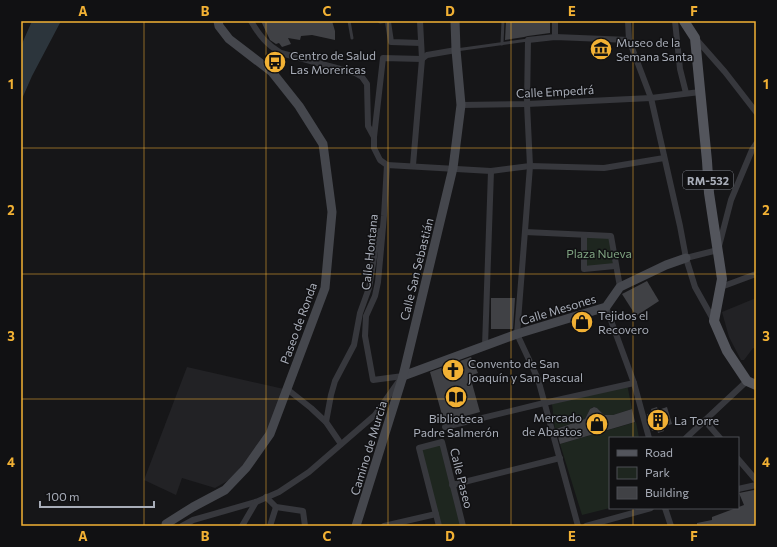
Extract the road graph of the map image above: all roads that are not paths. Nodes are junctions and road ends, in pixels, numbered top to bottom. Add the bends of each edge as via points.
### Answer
1 (218, 21) edge
2 (251, 21) edge
3 (349, 21) edge
4 (379, 21) edge
5 (388, 21) edge
6 (420, 21) edge
7 (456, 21) edge
8 (503, 21) edge
9 (555, 21) edge
10 (628, 21) edge
11 (675, 21) edge
12 (684, 21) edge
13 (556, 37) junction
14 (352, 38) dead end
15 (695, 38) junction
16 (528, 40) junction
17 (629, 40) junction
18 (421, 43) junction
19 (502, 44) junction
20 (456, 50) junction
21 (422, 59) junction
22 (700, 92) junction
23 (686, 93) junction
24 (650, 98) junction
25 (527, 104) junction
26 (461, 105) junction
27 (756, 112) edge
28 (374, 137) junction
29 (756, 144) edge
30 (664, 158) junction
31 (386, 165) junction
32 (414, 165) junction
33 (530, 166) junction
34 (453, 168) junction
35 (491, 170) junction
36 (384, 216) junction
37 (525, 232) junction
38 (584, 235) junction
39 (718, 250) junction
40 (686, 258) junction
41 (616, 266) junction
42 (756, 274) edge
43 (620, 287) junction
44 (721, 288) junction
45 (606, 307) junction
46 (714, 321) junction
47 (518, 334) junction
48 (485, 346) junction
49 (402, 376) junction
50 (634, 383) junction
51 (752, 383) edge
52 (287, 389) junction
53 (544, 403) junction
54 (705, 420) junction
55 (326, 422) junction
56 (445, 428) dead end
57 (649, 437) edge
58 (687, 437) edge
59 (719, 437) edge
60 (341, 444) junction
61 (560, 458) junction
62 (739, 460) edge
63 (756, 480) edge
64 (452, 485) junction
65 (756, 485) edge
66 (739, 489) edge
67 (266, 497) junction
68 (256, 502) junction
69 (276, 508) junction
70 (647, 509) edge
71 (665, 509) edge
72 (436, 514) junction
73 (166, 526) edge
74 (182, 526) edge
75 (242, 526) edge
76 (270, 526) edge
77 (304, 526) edge
78 (356, 526) edge
79 (384, 526) edge
80 (438, 526) edge
81 (463, 526) edge
82 (578, 526) edge
83 (586, 526) edge
84 (671, 526) edge

1 - 52 main road, Paseo de Ronda via 229,39 272,72 299,106 323,144 332,212 325,288
2 - 28 street via 258,34 271,48 362,77 367,84 368,126
3 - 14 lane
4 - 5 lane
5 - 18 street via 391,42
6 - 18 street
7 - 20 main road, Calle San Sebastián
8 - 19 lane
9 - 13 street
10 - 17 street
11 - 23 street via 679,62
12 - 15 main road, RM-532
13 - 16 street
13 - 17 street
15 - 22 main road, RM-532
15 - 27 street via 726,72
16 - 19 lane
16 - 25 street
17 - 24 street
18 - 21 street
19 - 20 lane
20 - 21 street via 427,55
20 - 26 main road, Calle San Sebastián
21 - 28 street via 383,58
21 - 32 street
22 - 23 street, Calle Empedrá
22 - 39 main road, RM-532 via 709,193
23 - 24 street, Calle Empedrá
24 - 25 street, Calle Empedrá
24 - 30 street
25 - 26 street, Calle Empedrá
25 - 33 street
26 - 34 main road, Calle San Sebastián
28 - 31 street via 374,148 380,160
29 - 39 street via 731,200
30 - 33 street via 604,168
30 - 40 street
31 - 32 street
31 - 36 street, Calle Hontana
32 - 34 street
33 - 35 street
33 - 37 street
34 - 35 street
34 - 49 main road, Calle San Sebastián
35 - 48 street
36 - 49 street, Calle Hontana via 378,282 366,316 365,336 373,380
36 - 55 street via 354,345 335,381
37 - 38 street
37 - 47 street
38 - 41 street via 611,236
38 - 41 street via 584,269
39 - 40 street
39 - 44 main road, RM-532
40 - 43 main road, Calle Mesones
40 - 46 street via 695,287
41 - 43 street
42 - 44 street
43 - 45 main road, Calle Mesones
44 - 46 main road, RM-532
45 - 47 main road, Calle Mesones
45 - 50 street
46 - 51 main road via 728,351
47 - 48 main road, Calle Mesones
47 - 53 street via 538,380
48 - 49 main road, Calle Mesones
49 - 60 street via 375,415
49 - 78 main road, Camino de Murcia
50 - 53 street
50 - 57 street
51 - 54 street
52 - 55 street
52 - 73 main road, Paseo de Ronda via 270,434 225,490 193,507
53 - 56 street
53 - 61 street
54 - 58 street
54 - 59 street
55 - 60 street
60 - 67 street via 309,472 279,492
61 - 64 street
61 - 82 street
62 - 63 street
64 - 72 street, Calle Paseo via 442,442 419,448
64 - 81 street, Calle Paseo
65 - 66 street
67 - 68 street
67 - 69 street
68 - 74 street via 193,520
68 - 75 street
69 - 76 street
69 - 77 street via 303,510
70 - 83 street
71 - 84 street
72 - 79 street
72 - 80 street, Calle Paseo

